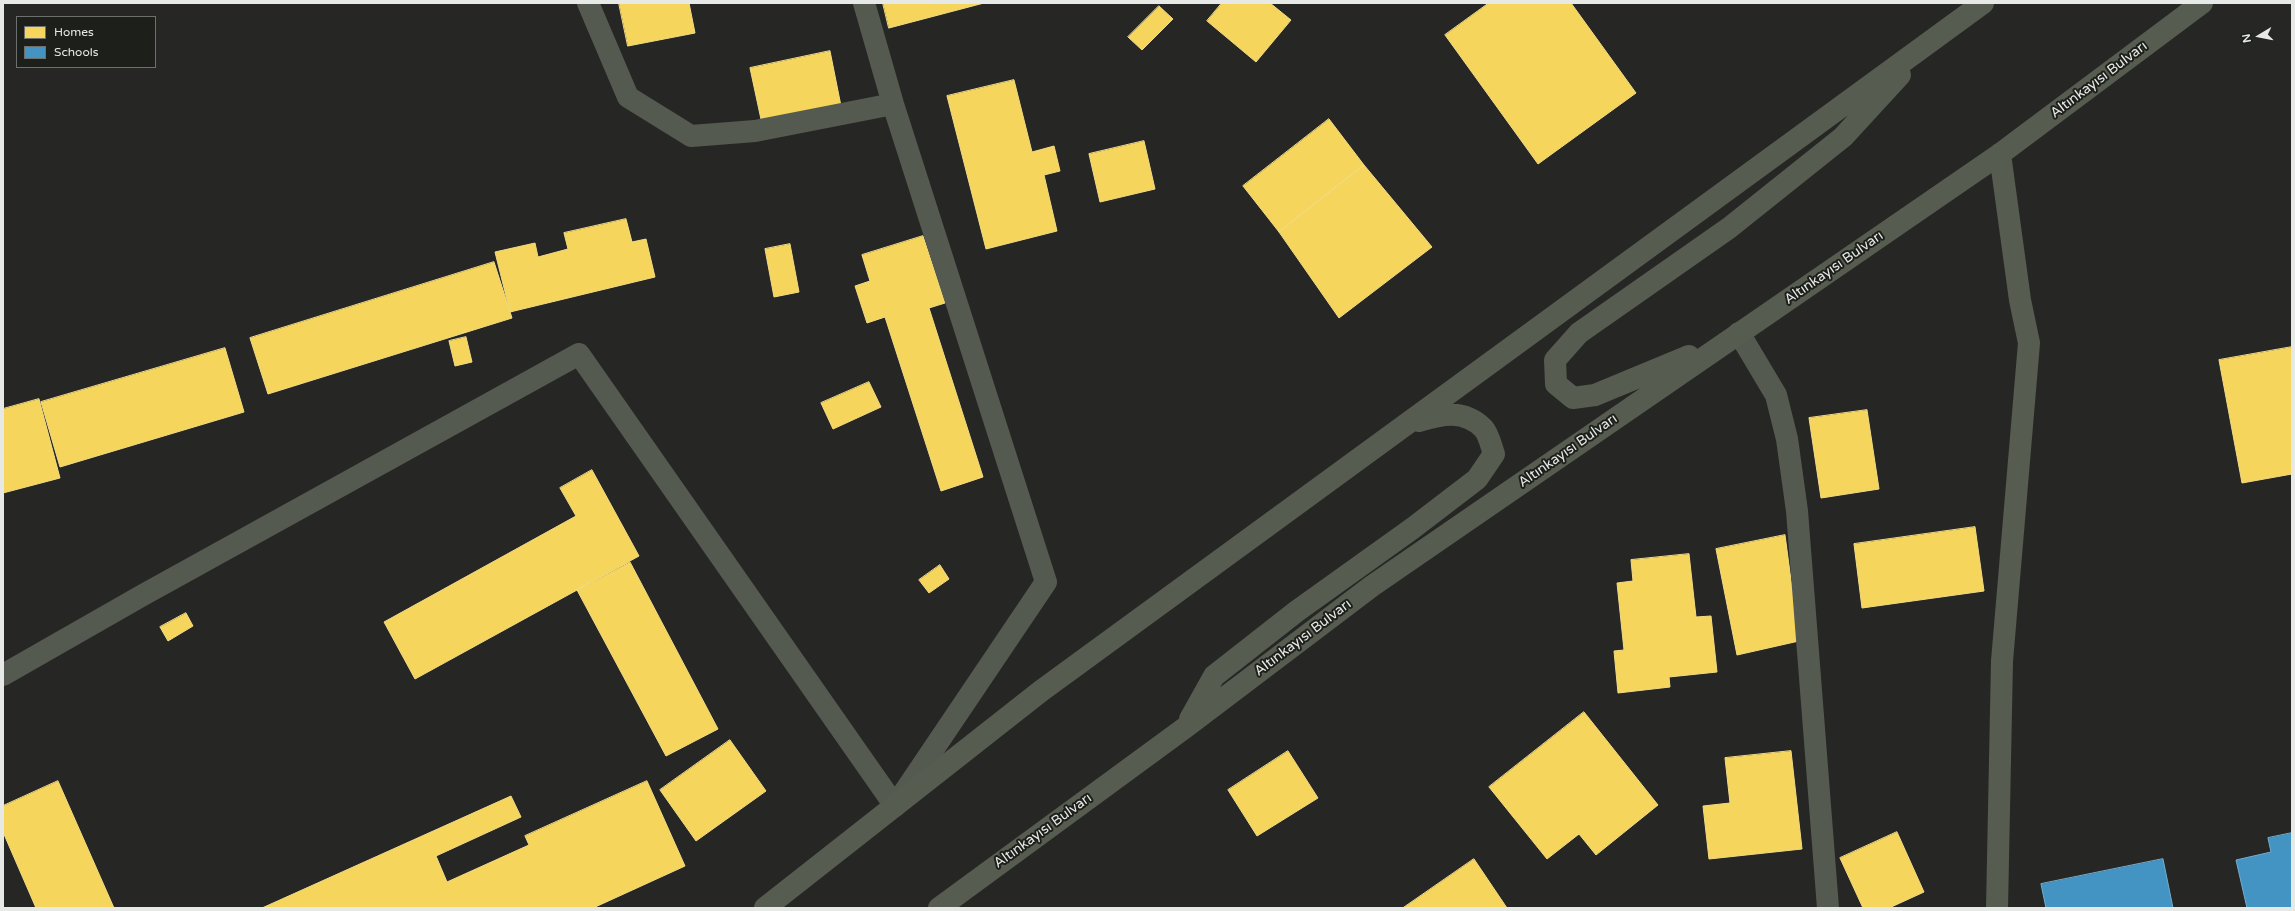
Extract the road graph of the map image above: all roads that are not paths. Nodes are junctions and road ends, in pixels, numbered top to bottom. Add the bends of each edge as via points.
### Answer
1 (588, 3) edge
2 (864, 3) edge
3 (1983, 3) edge
4 (2202, 3) edge
5 (1932, 40) junction
6 (893, 104) junction
7 (2000, 154) junction
8 (1739, 333) junction
9 (1406, 425) junction
10 (3, 675) edge
11 (1186, 727) junction
12 (895, 806) junction
13 (764, 908) edge
14 (939, 908) edge
15 (1828, 908) edge
16 (1997, 908) edge

1 - 6 street via 628,98 691,136 755,132
2 - 6 street
3 - 5 main road
4 - 7 main road, Altınkayısı Bulvarı
5 - 8 main road via 1843,137 1729,228 1579,333 1555,360 1556,384 1573,398 1595,395
5 - 9 main road
6 - 12 street via 1046,582
7 - 8 main road, Altınkayısı Bulvarı
7 - 16 main road via 2020,300 2029,344 2002,661
8 - 11 main road, Altınkayısı Bulvarı via 1372,586
8 - 15 street via 1776,395 1786,439 1798,519
9 - 11 main road via 1444,414 1469,417 1484,429 1494,454 1477,479 1297,611 1214,676
9 - 12 main road via 1041,691
10 - 12 street via 579,354
11 - 14 main road, Altınkayısı Bulvarı
12 - 13 main road

